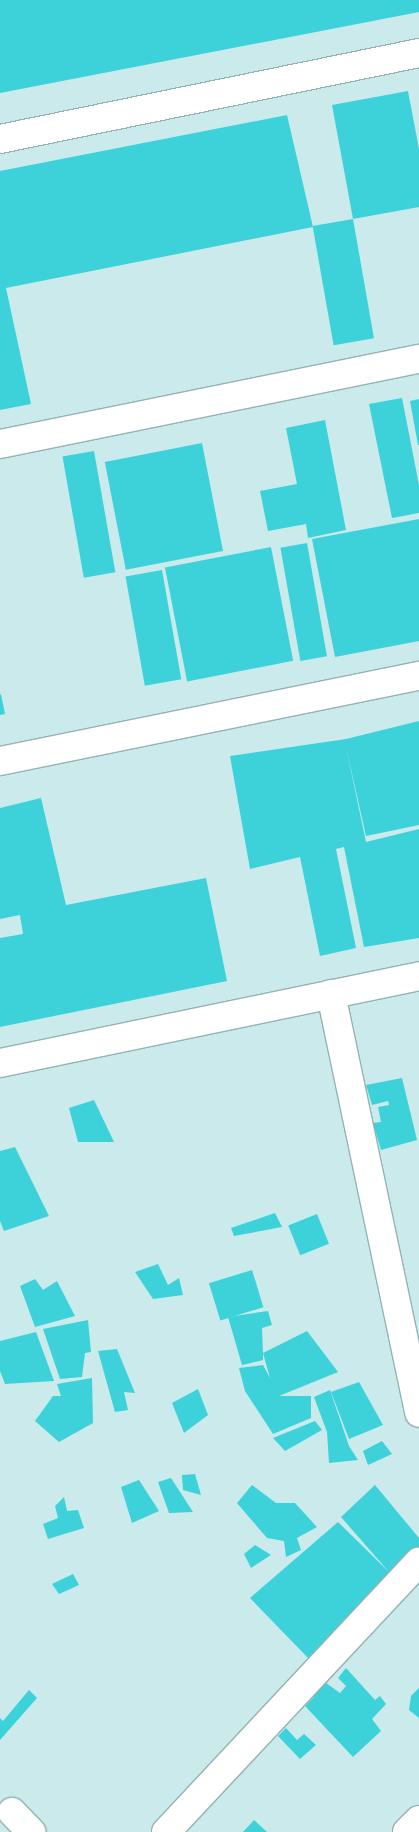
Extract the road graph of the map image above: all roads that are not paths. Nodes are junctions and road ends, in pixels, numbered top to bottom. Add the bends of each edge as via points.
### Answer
1 (419, 53) edge
2 (0, 139) edge
3 (419, 359) edge
4 (0, 444) edge
5 (419, 676) edge
6 (0, 761) edge
7 (419, 976) edge
8 (331, 994) junction
9 (0, 1063) edge
10 (419, 1413) edge
11 (419, 1562) edge
12 (12, 1812) dead end
13 (419, 1820) edge
14 (31, 1832) edge
15 (166, 1832) edge
16 (407, 1832) edge

1 - 2 street
3 - 4 street
5 - 6 street
7 - 8 street
8 - 9 street
8 - 10 street
11 - 15 street
12 - 14 street
13 - 16 street

